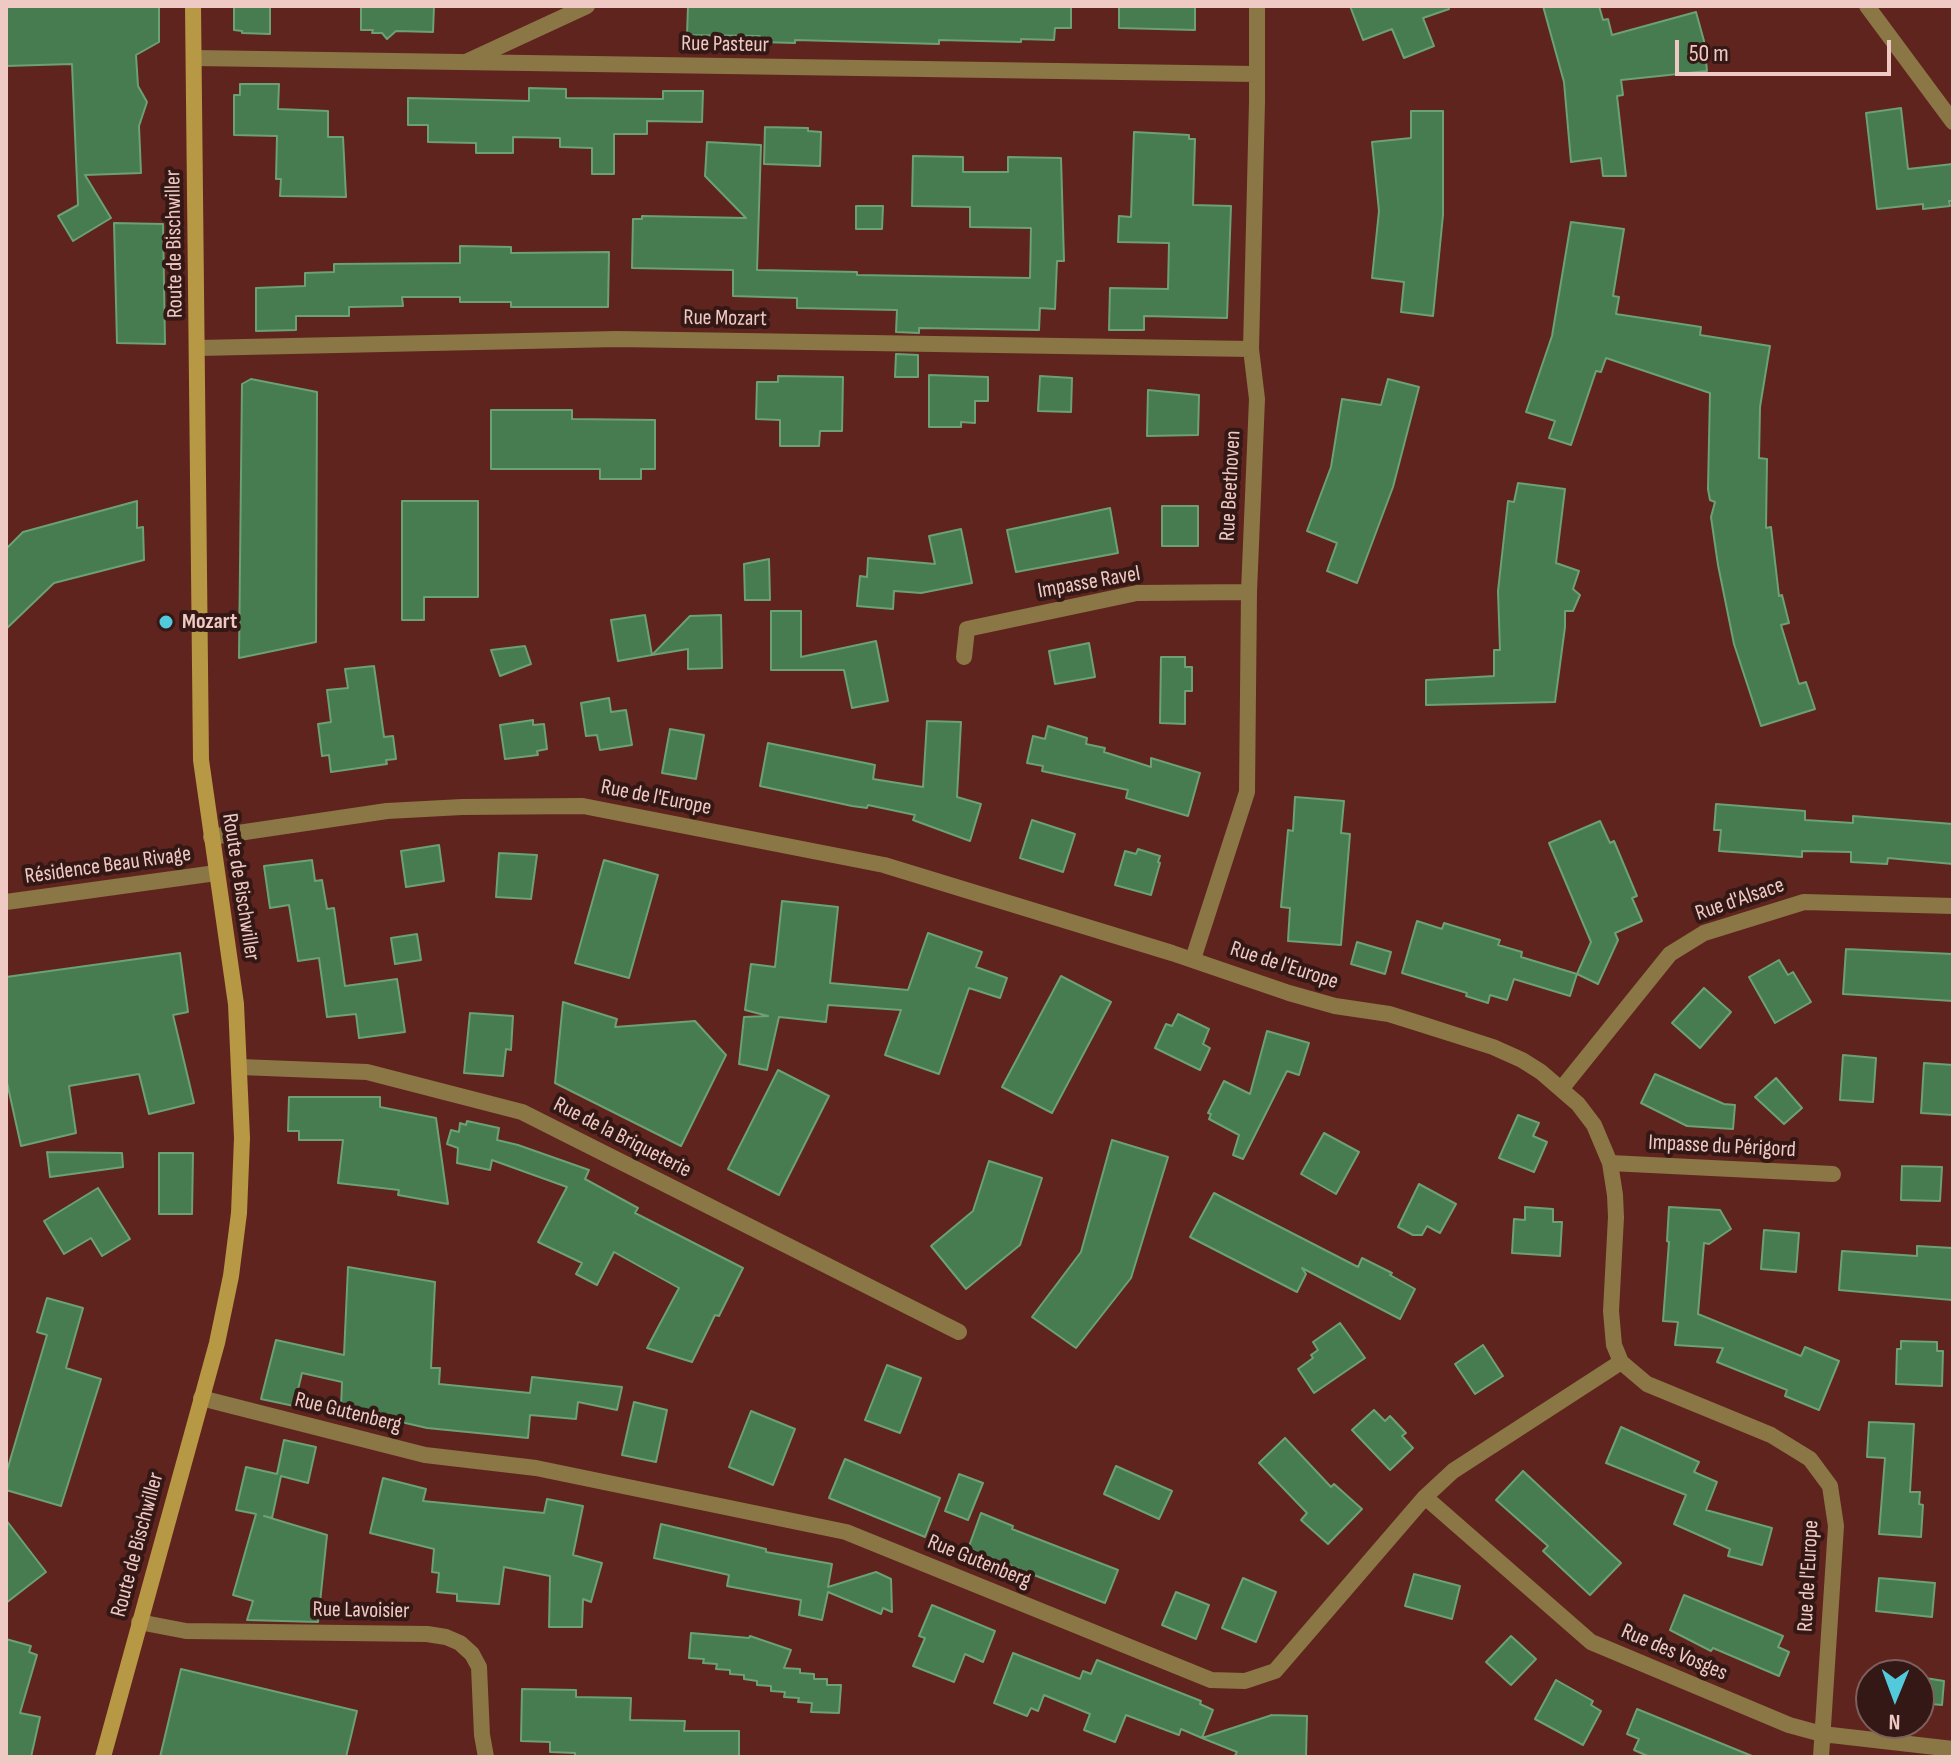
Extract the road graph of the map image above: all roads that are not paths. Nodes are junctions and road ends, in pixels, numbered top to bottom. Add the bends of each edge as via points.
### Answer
1 (193, 6) edge
2 (587, 6) edge
3 (1257, 6) edge
4 (1867, 6) edge
5 (195, 58) junction
6 (464, 63) junction
7 (1255, 74) junction
8 (1953, 122) edge
9 (198, 348) junction
10 (1251, 349) junction
11 (1249, 592) junction
12 (964, 657) dead end
13 (211, 837) junction
14 (216, 873) junction
15 (6, 902) edge
16 (1953, 906) edge
17 (1193, 959) junction
18 (240, 1067) junction
19 (1562, 1088) junction
20 (1610, 1163) junction
21 (1833, 1174) dead end
22 (959, 1332) dead end
23 (1621, 1362) junction
24 (201, 1398) junction
25 (1425, 1497) junction
26 (139, 1622) junction
27 (1822, 1734) junction
28 (1953, 1749) edge
29 (103, 1757) edge
30 (486, 1757) edge
31 (1821, 1757) edge

1 - 5 main road, Route de Bischwiller
2 - 6 street
3 - 7 street, Rue Beethoven
4 - 8 street
5 - 6 street, Rue Pasteur
5 - 9 main road, Route de Bischwiller
6 - 7 street, Rue Pasteur
7 - 10 street, Rue Beethoven
9 - 10 street, Rue Mozart via 617,339
9 - 13 main road, Route de Bischwiller via 200,716
10 - 11 street, Rue Beethoven via 1257,399
11 - 12 street, Impasse Ravel via 1137,593 967,629
11 - 17 street, Rue Beethoven via 1247,792
13 - 14 main road, Route de Bischwiller
13 - 17 street, Rue de l'Europe via 387,811 583,806 884,865
14 - 15 street, Résidence Beau Rivage
14 - 18 main road, Route de Bischwiller
16 - 19 street, Rue d'Alsace via 1804,902 1704,933 1670,954
17 - 19 street, Rue de l'Europe via 1335,1006 1389,1014 1464,1037 1522,1060
18 - 22 street, Rue de la Briqueterie via 367,1072 522,1112
18 - 24 main road, Route de Bischwiller via 239,1213 225,1308
19 - 20 street, Rue de l'Europe via 1594,1125
20 - 21 street, Impasse du Périgord
20 - 23 street, Rue de l'Europe via 1616,1217 1611,1311
23 - 25 street, Rue Gutenberg via 1479,1453
23 - 27 street, Rue de l'Europe via 1647,1384 1771,1435 1810,1459 1830,1486 1836,1526
24 - 25 street, Rue Gutenberg via 425,1455 536,1468 846,1532 1211,1680 1245,1681 1275,1671
24 - 26 main road, Route de Bischwiller
25 - 27 street, Rue des Vosges via 1591,1642
26 - 29 main road, Route de Bischwiller
26 - 30 street, Rue Lavoisier via 186,1631 446,1637 460,1643 479,1667
27 - 28 street, Rue des Vosges
27 - 31 street, Rue de l'Europe

